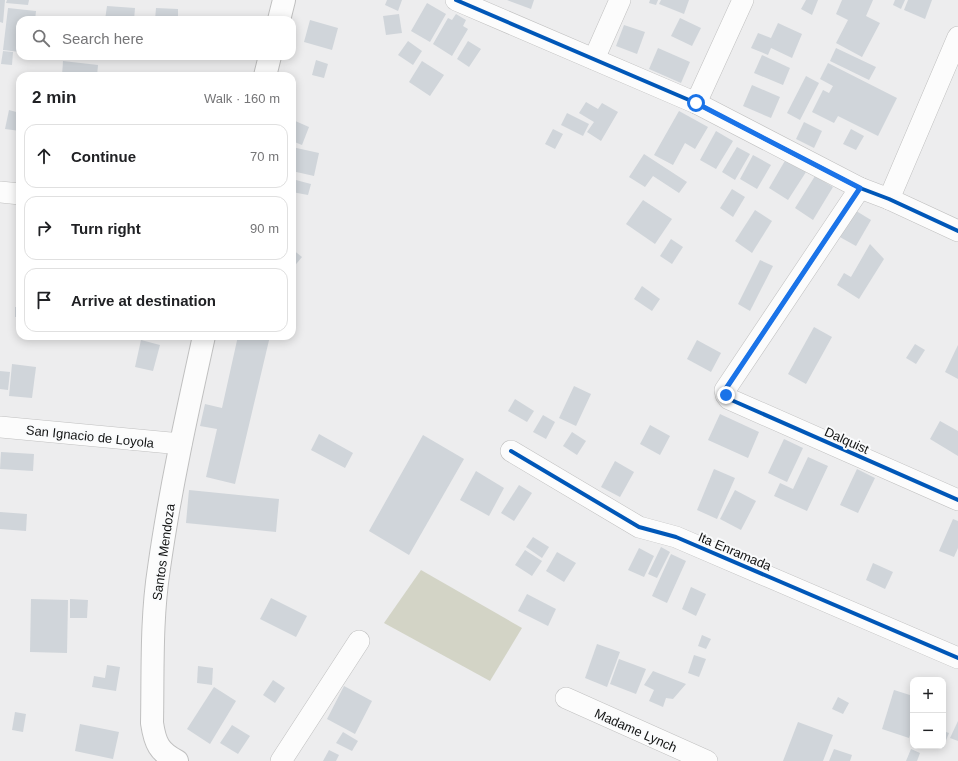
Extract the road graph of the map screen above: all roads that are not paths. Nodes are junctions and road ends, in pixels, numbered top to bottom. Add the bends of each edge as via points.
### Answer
1 (284, 0) edge
2 (456, 0) edge
3 (620, 0) edge
4 (744, 0) edge
5 (280, 16) edge
6 (958, 37) edge
7 (594, 58) junction
8 (269, 60) edge
9 (266, 72) edge
10 (696, 103) junction
11 (860, 188) junction
12 (0, 192) edge
13 (16, 194) edge
14 (889, 198) junction
15 (958, 231) edge
16 (203, 340) edge
17 (0, 427) edge
18 (180, 444) junction
19 (511, 451) dead end
20 (958, 500) edge
21 (358, 641) dead end
22 (958, 658) edge
23 (566, 698) dead end
24 (177, 761) edge
25 (281, 761) edge
26 (707, 761) edge

1 - 5 street
2 - 7 street
3 - 7 street
4 - 10 street
6 - 14 street
7 - 10 street
8 - 9 street
10 - 11 street
11 - 14 street
11 - 20 street, Dalquist via 725,390 726,395 729,399
12 - 13 street
14 - 15 street
16 - 18 street, Santos Mendoza
17 - 18 street, San Ignacio de Loyola
18 - 24 street, Santos Mendoza via 159,569 152,723 158,746
19 - 22 street, Ita Enramada via 639,527 676,537
21 - 25 street
23 - 26 street, Madame Lynch

